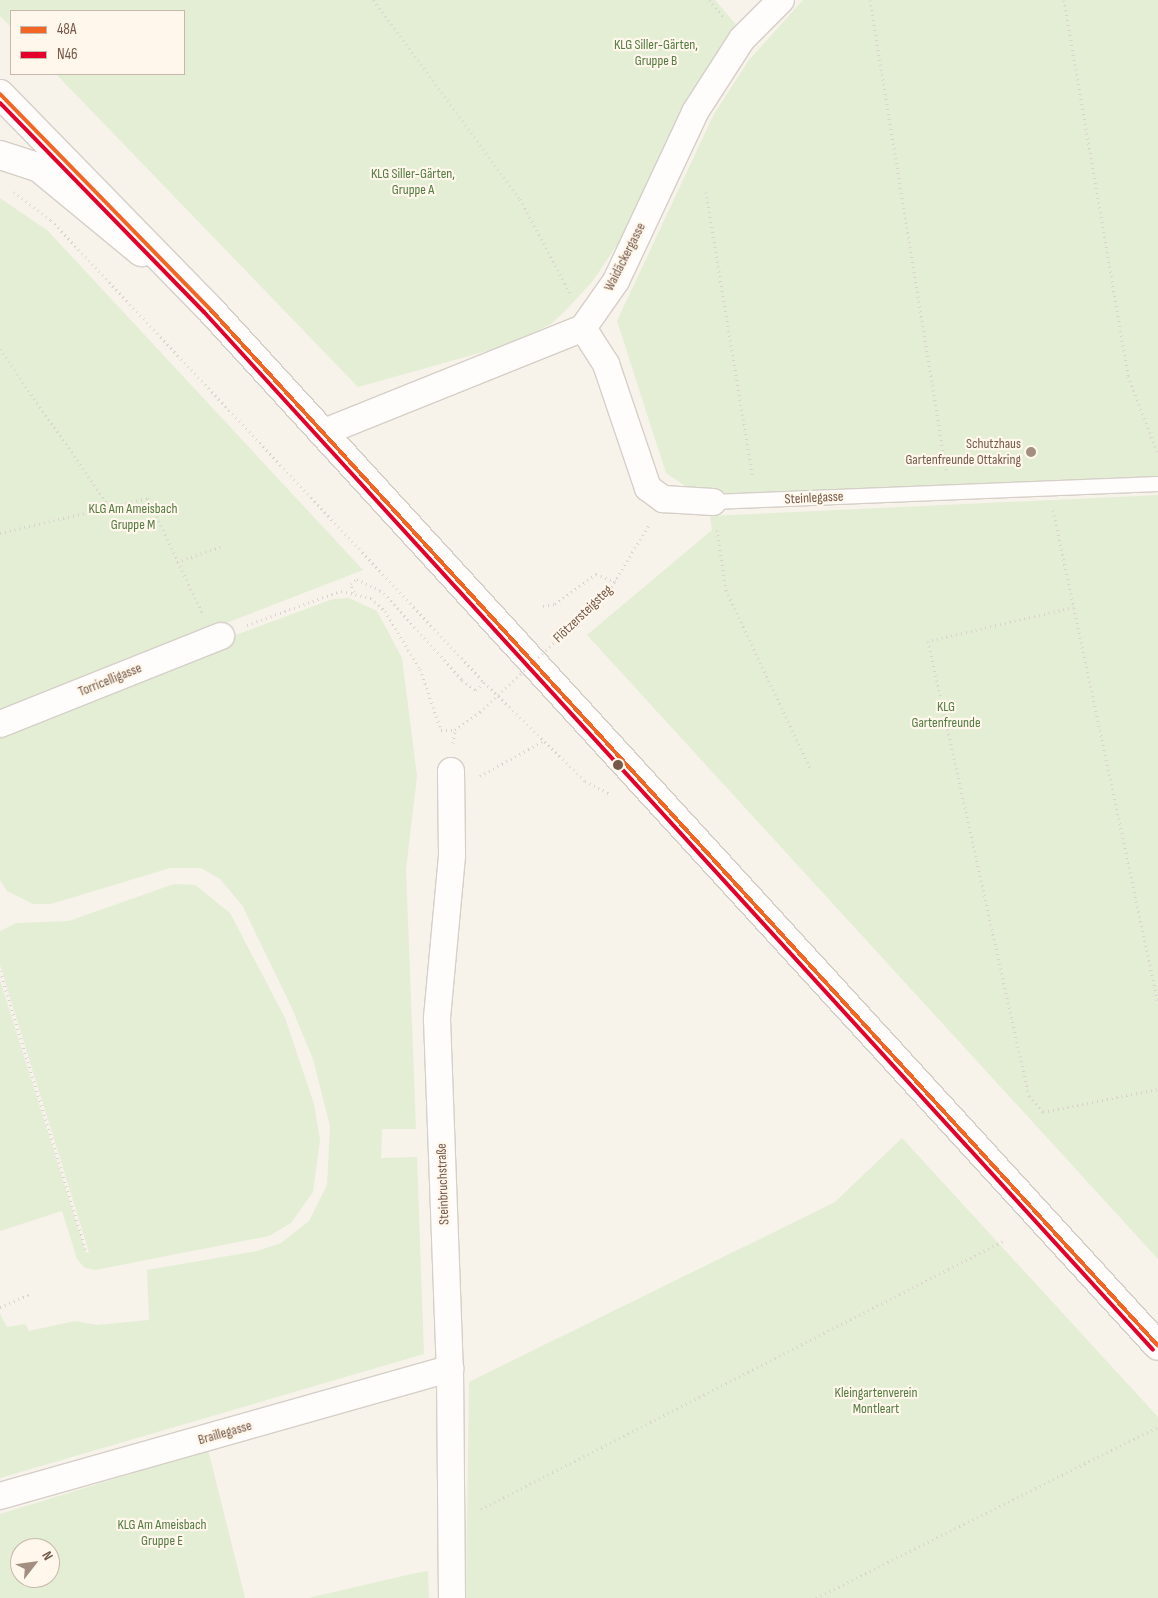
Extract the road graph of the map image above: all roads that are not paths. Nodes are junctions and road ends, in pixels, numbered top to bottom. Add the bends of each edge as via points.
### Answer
1 (782, 0) edge
2 (0, 94) edge
3 (0, 155) edge
4 (209, 308) junction
5 (582, 328) junction
6 (322, 433) junction
7 (1158, 484) edge
8 (713, 502) joint
9 (217, 638) road end
10 (0, 724) edge
11 (451, 771) road end
12 (1158, 1346) edge
13 (450, 1369) junction
14 (0, 1496) edge
15 (452, 1598) edge

1 - 5 street, Waidäckergasse via 742,39 695,112 616,281
2 - 4 main road
3 - 4 main road via 38,167
4 - 6 main road
5 - 6 street
5 - 8 street, Steinlegasse via 606,364 641,474 656,497
6 - 12 main road
7 - 8 lane, Steinlegasse
9 - 10 street, Torricelligasse
11 - 13 street, Steinbruchstraße via 452,856 437,1019
13 - 14 street, Braillegasse
13 - 15 street, Steinbruchstraße

